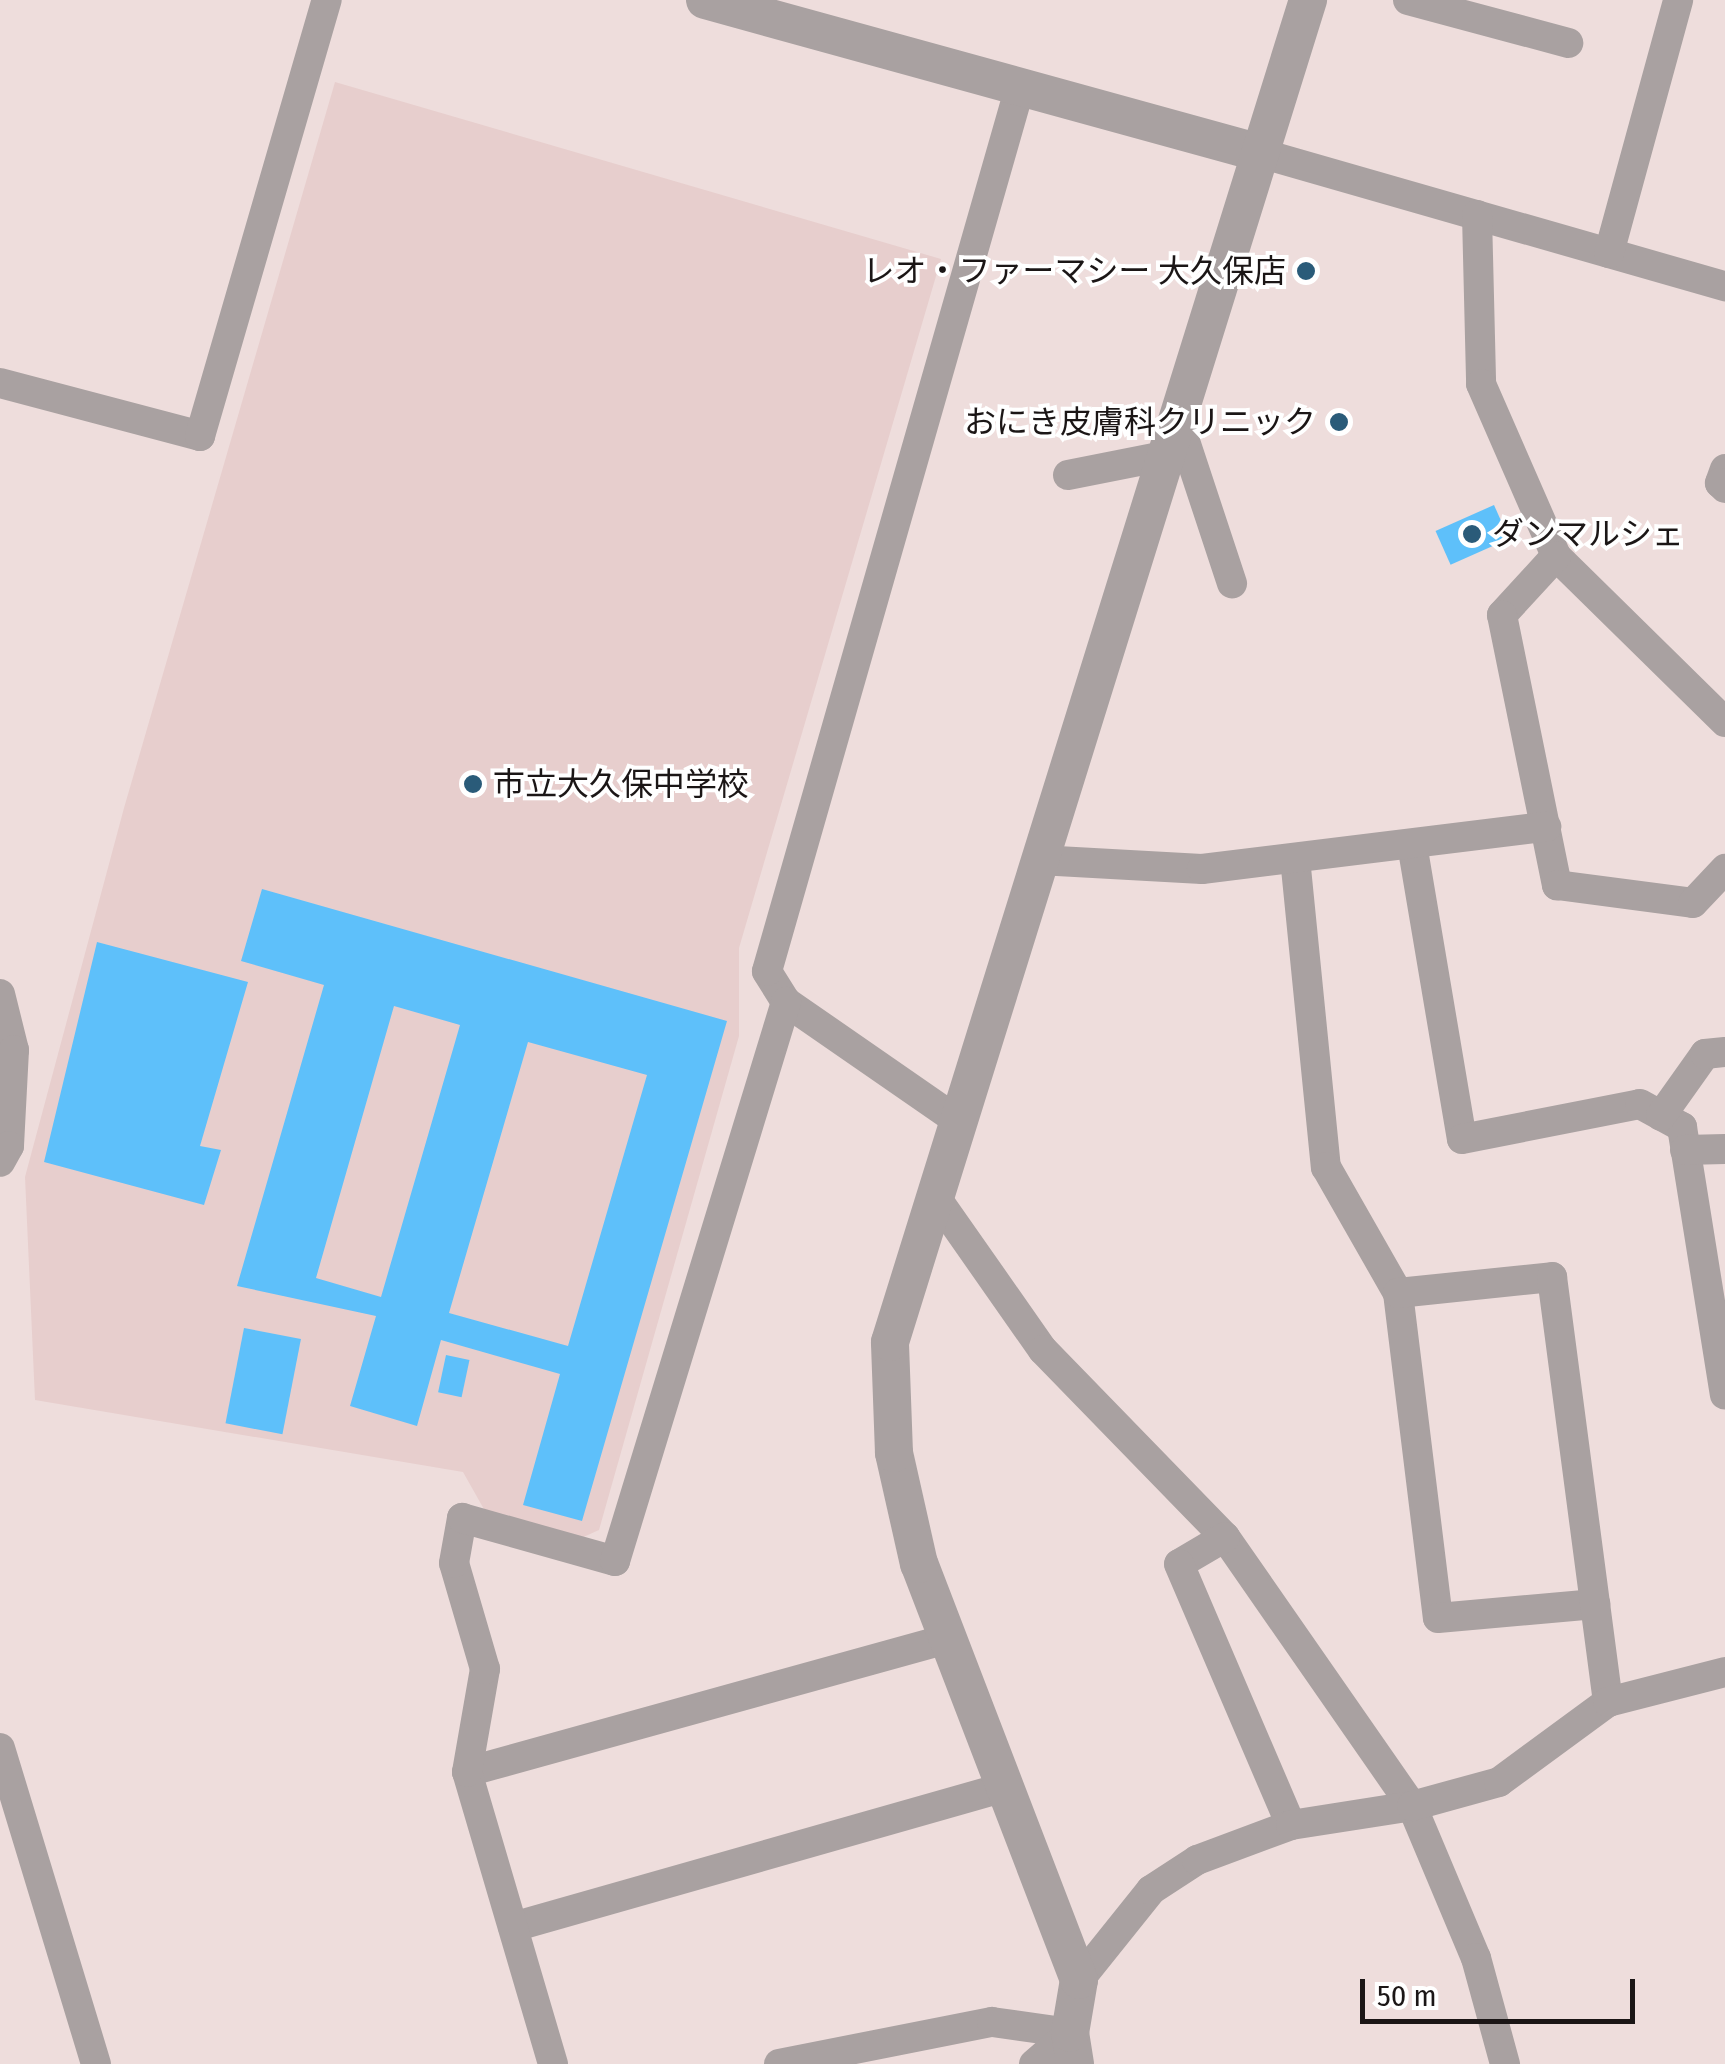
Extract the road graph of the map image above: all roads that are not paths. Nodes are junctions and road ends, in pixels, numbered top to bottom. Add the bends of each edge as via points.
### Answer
1 (328, 0) edge
2 (706, 0) edge
3 (1308, 0) edge
4 (1408, 0) edge
5 (1678, 0) edge
6 (771, 9) edge
7 (1568, 43) dead end
8 (1020, 87) junction
9 (1260, 153) junction
10 (1477, 215) junction
11 (1609, 253) junction
12 (1725, 286) edge
13 (0, 383) edge
14 (1174, 439) junction
15 (1725, 469) edge
16 (1068, 475) dead end
17 (1725, 488) edge
18 (1556, 556) junction
19 (1232, 582) dead end
20 (1725, 722) edge
21 (1546, 827) junction
22 (1412, 844) junction
23 (1296, 858) junction
24 (1040, 860) junction
25 (1725, 869) edge
26 (0, 994) edge
27 (786, 1002) junction
28 (1725, 1052) edge
29 (1661, 1116) junction
30 (958, 1121) junction
31 (1725, 1149) edge
32 (1685, 1150) junction
33 (0, 1162) edge
34 (934, 1196) junction
35 (1398, 1293) junction
36 (1725, 1395) edge
37 (1224, 1537) junction
38 (1596, 1604) junction
39 (943, 1640) junction
40 (1725, 1672) edge
41 (1608, 1702) junction
42 (0, 1748) edge
43 (467, 1772) junction
44 (1005, 1787) junction
45 (1412, 1806) junction
46 (1292, 1825) junction
47 (513, 1928) junction
48 (1079, 1980) junction
49 (1072, 2049) edge
50 (96, 2064) edge
51 (554, 2064) edge
52 (779, 2064) edge
53 (1034, 2064) edge
54 (1505, 2064) edge

1 - 13 street via 200,436
2 - 6 street
3 - 9 street
4 - 7 street
5 - 11 street
6 - 8 street
8 - 9 street
8 - 27 street via 766,971
9 - 10 street
9 - 14 street
10 - 11 street
10 - 18 street via 1481,384
11 - 12 street
14 - 16 street
14 - 19 street
14 - 24 street
15 - 17 street
18 - 20 street
18 - 21 street via 1502,615
21 - 22 street
21 - 25 street via 1557,884 1693,904
22 - 23 street
22 - 29 street via 1462,1139 1640,1104
23 - 24 street via 1202,870
23 - 35 street via 1326,1167
24 - 30 street
26 - 33 street via 14,1050 9,1146
27 - 30 street
27 - 43 street via 615,1560 462,1518 454,1563 484,1669
28 - 29 street via 1706,1054
29 - 32 street via 1682,1126
30 - 34 street
31 - 32 street
32 - 36 street
34 - 37 street via 1043,1350
34 - 39 street via 890,1342 894,1452
35 - 38 street via 1552,1277
35 - 38 street via 1438,1618
37 - 45 street
37 - 46 street via 1179,1564
38 - 41 street
39 - 43 street
39 - 44 street
40 - 41 street
41 - 45 street via 1499,1782
42 - 50 street
43 - 47 street
44 - 47 street
44 - 48 street
45 - 46 street
45 - 54 street via 1476,1958
46 - 48 street via 1196,1860 1151,1890
47 - 51 street
48 - 49 street
49 - 52 street via 992,2022
49 - 53 street

